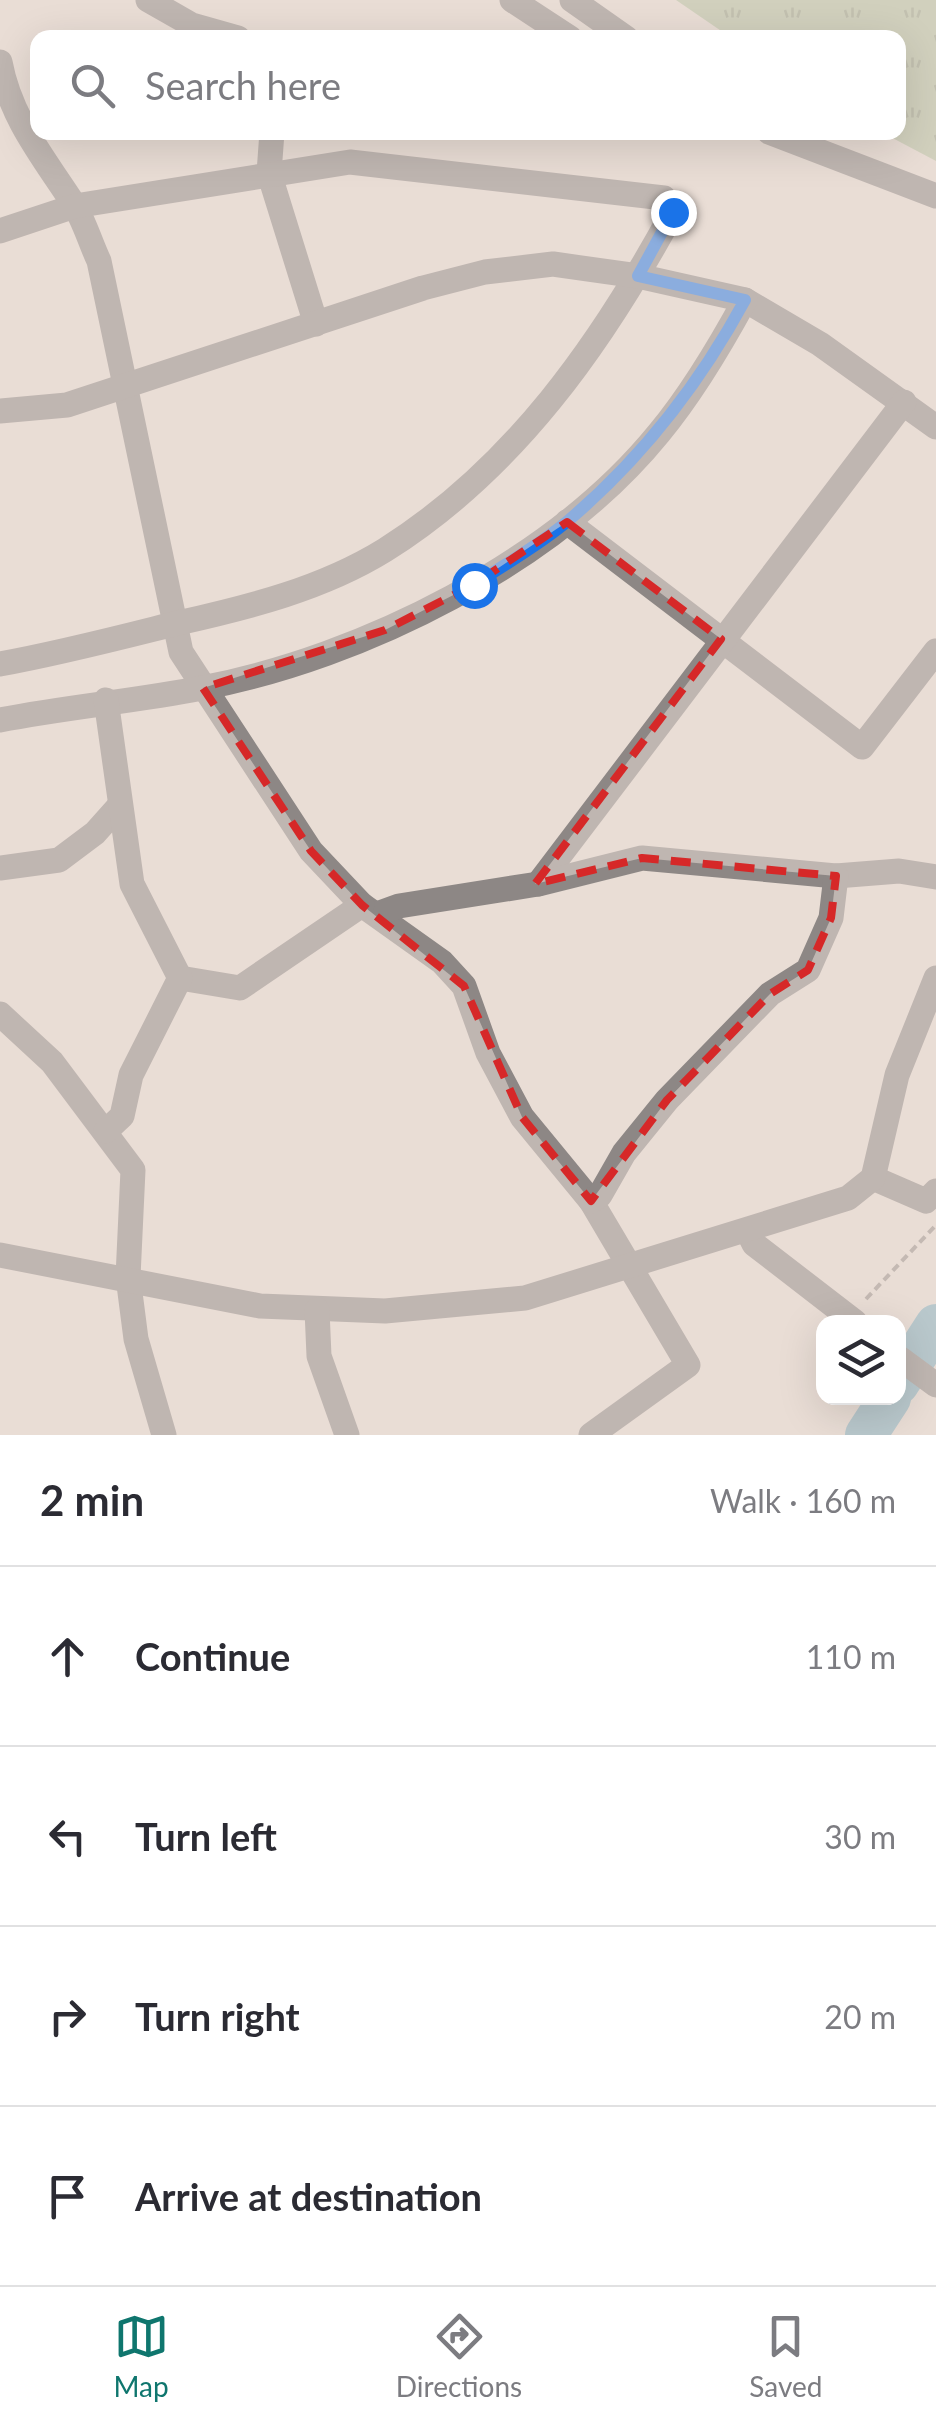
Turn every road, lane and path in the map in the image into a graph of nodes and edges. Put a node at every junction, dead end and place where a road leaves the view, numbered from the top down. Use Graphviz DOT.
graph roads {
  1 [pos="512,0"];
  2 [pos="572,0"];
  3 [pos="163,4"];
  4 [pos="210,30"];
  5 [pos="558,30"];
  6 [pos="615,30"];
  7 [pos="0,62"];
  8 [pos="271,140"];
  9 [pos="791,140"];
  10 [pos="269,173"];
  11 [pos="936,196"];
  12 [pos="75,206"];
  13 [pos="0,231"];
  14 [pos="638,276"];
  15 [pos="745,300"];
  16 [pos="316,324"];
  17 [pos="122,388"];
  18 [pos="904,402"];
  19 [pos="0,411"];
  20 [pos="936,426"];
  21 [pos="567,522"];
  22 [pos="174,624"];
  23 [pos="722,639"];
  24 [pos="936,651"];
  25 [pos="0,664"];
  26 [pos="203,688"];
  27 [pos="106,700"];
  28 [pos="0,720"];
  29 [pos="120,805"];
  30 [pos="0,868"];
  31 [pos="836,876"];
  32 [pos="936,876"];
  33 [pos="538,884"];
  34 [pos="370,909"];
  35 [pos="180,978"];
  36 [pos="936,978"];
  37 [pos="0,1014"];
  38 [pos="106,1131"];
  39 [pos="873,1178"];
  40 [pos="936,1191"];
  41 [pos="590,1200"];
  42 [pos="936,1225"];
  43 [pos="748,1232"];
  44 [pos="0,1254"];
  45 [pos="628,1269"];
  46 [pos="128,1278"];
  47 [pos="317,1310"];
  48 [pos="846,1315"];
  49 [pos="857,1315"];
  50 [pos="906,1362"];
  51 [pos="936,1385"];
  52 [pos="164,1435"];
  53 [pos="347,1435"];
  54 [pos="591,1435"];
  1 -- 5 [label="street"];
  2 -- 6 [label="street"];
  3 -- 4 [label="street"];
  7 -- 12 [label="street"];
  8 -- 10 [label="street"];
  9 -- 11 [label="street"];
  10 -- 12 [label="street"];
  10 -- 14 [label="street"];
  10 -- 16 [label="street"];
  12 -- 13 [label="street"];
  12 -- 17 [label="street"];
  14 -- 15 [label="street"];
  14 -- 16 [label="street"];
  14 -- 22 [label="street"];
  15 -- 18 [label="street"];
  15 -- 21 [label="street"];
  16 -- 17 [label="street"];
  17 -- 19 [label="street"];
  17 -- 22 [label="street"];
  18 -- 20 [label="street"];
  18 -- 23 [label="street"];
  21 -- 23 [label="street"];
  21 -- 26 [label="street"];
  22 -- 25 [label="street"];
  22 -- 26 [label="street"];
  23 -- 24 [label="street"];
  23 -- 33 [label="street"];
  26 -- 27 [label="street"];
  26 -- 34 [label="street"];
  27 -- 28 [label="street"];
  27 -- 29 [label="street"];
  29 -- 30 [label="street"];
  29 -- 35 [label="street"];
  31 -- 32 [label="street"];
  31 -- 33 [label="street"];
  31 -- 41 [label="street"];
  33 -- 34 [label="street"];
  34 -- 35 [label="street"];
  34 -- 41 [label="street"];
  35 -- 38 [label="street"];
  36 -- 39 [label="street"];
  37 -- 38 [label="street"];
  38 -- 46 [label="street"];
  39 -- 40 [label="street"];
  39 -- 43 [label="street"];
  41 -- 45 [label="street"];
  42 -- 49 [label="path"];
  43 -- 45 [label="street"];
  43 -- 48 [label="street"];
  44 -- 46 [label="street"];
  45 -- 47 [label="street"];
  45 -- 54 [label="street"];
  46 -- 47 [label="street"];
  46 -- 52 [label="street"];
  47 -- 53 [label="street"];
  50 -- 51 [label="street"];
}
